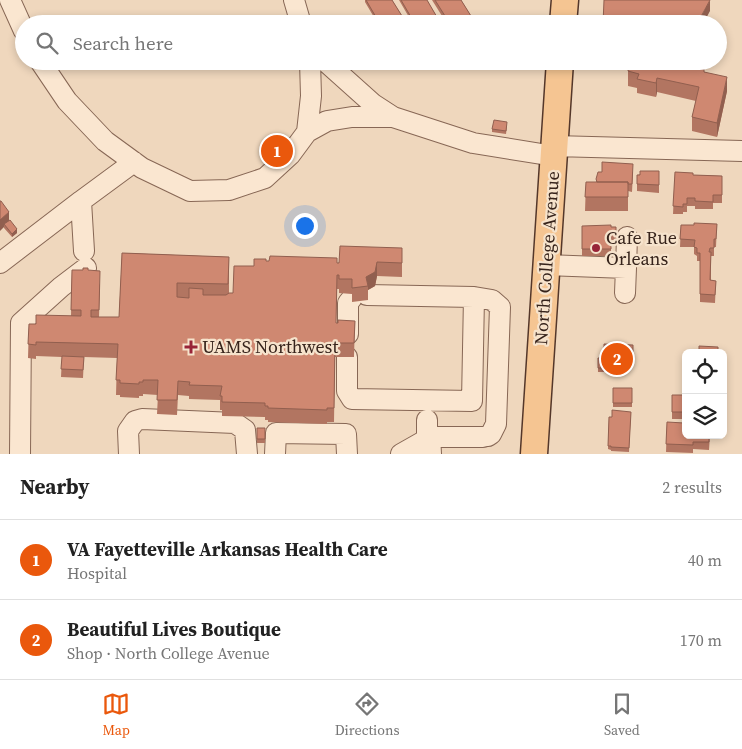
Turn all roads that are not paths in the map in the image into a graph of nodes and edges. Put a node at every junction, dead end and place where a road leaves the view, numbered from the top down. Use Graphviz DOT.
graph roads {
  1 [pos="294,0"];
  2 [pos="565,0"];
  3 [pos="299,15"];
  4 [pos="564,15"];
  5 [pos="46,70"];
  6 [pos="310,70"];
  7 [pos="336,70"];
  8 [pos="559,70"];
  9 [pos="394,117"];
  10 [pos="307,132"];
  11 [pos="554,151"];
  12 [pos="742,152"];
  13 [pos="134,162"];
  14 [pos="81,200"];
  15 [pos="627,237"];
  16 [pos="0,263"];
  17 [pos="546,265"];
  18 [pos="626,268"];
  19 [pos="625,293"];
  20 [pos="474,297"];
  21 [pos="348,334"];
  22 [pos="347,357"];
  23 [pos="431,433"];
  24 [pos="20,454"];
  25 [pos="128,454"];
  26 [pos="247,454"];
  27 [pos="275,454"];
  28 [pos="347,454"];
  29 [pos="401,454"];
  30 [pos="534,454"];
  1 -- 3 [label="street"];
  2 -- 4 [label="main road"];
  5 -- 13 [label="street"];
  6 -- 10 [label="street"];
  7 -- 9 [label="street"];
  8 -- 11 [label="main road, North College Avenue"];
  9 -- 10 [label="street"];
  9 -- 11 [label="street"];
  10 -- 13 [label="street"];
  11 -- 12 [label="street"];
  11 -- 17 [label="main road, North College Avenue"];
  13 -- 14 [label="street"];
  14 -- 16 [label="street"];
  14 -- 24 [label="street"];
  15 -- 18 [label="street"];
  17 -- 18 [label="street"];
  17 -- 30 [label="main road, North College Avenue"];
  18 -- 19 [label="street"];
  20 -- 21 [label="street"];
  20 -- 22 [label="street"];
  20 -- 23 [label="street"];
  23 -- 29 [label="street"];
  25 -- 26 [label="street"];
  27 -- 28 [label="street"];
}
